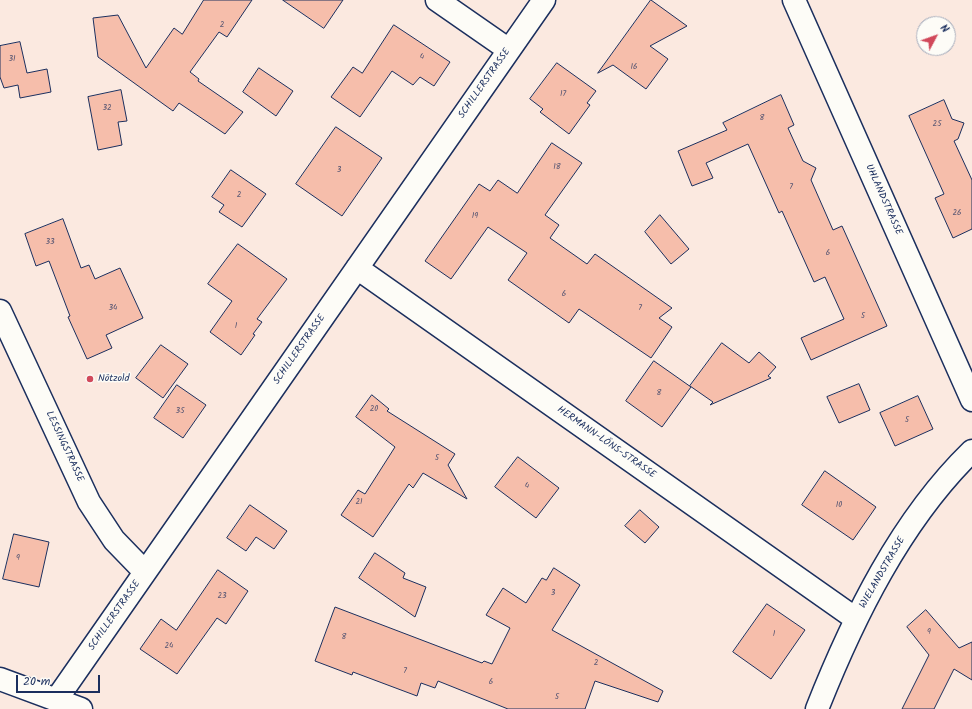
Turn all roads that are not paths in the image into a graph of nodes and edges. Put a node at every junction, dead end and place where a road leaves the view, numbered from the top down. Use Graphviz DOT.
graph roads {
  1 [pos="437,0"];
  2 [pos="544,0"];
  3 [pos="794,0"];
  4 [pos="509,50"];
  5 [pos="357,268"];
  6 [pos="0,311"];
  7 [pos="972,400"];
  8 [pos="972,451"];
  9 [pos="145,572"];
  10 [pos="856,619"];
  11 [pos="0,679"];
  12 [pos="56,700"];
  13 [pos="81,709"];
  14 [pos="818,709"];
  1 -- 4 [label="street"];
  2 -- 4 [label="street, SCHILLERSTRASSE"];
  3 -- 7 [label="street, UHLANDSTRASSE"];
  4 -- 5 [label="street, SCHILLERSTRASSE"];
  5 -- 9 [label="street, SCHILLERSTRASSE"];
  5 -- 10 [label="street, HERMANN-LÖNS-STRASSE"];
  6 -- 9 [label="street, LESSINGSTRASSE"];
  8 -- 10 [label="street, WIELANDSTRASSE"];
  9 -- 12 [label="street, SCHILLERSTRASSE"];
  10 -- 14 [label="street, WIELANDSTRASSE"];
  11 -- 12 [label="street"];
  12 -- 13 [label="street"];
}
